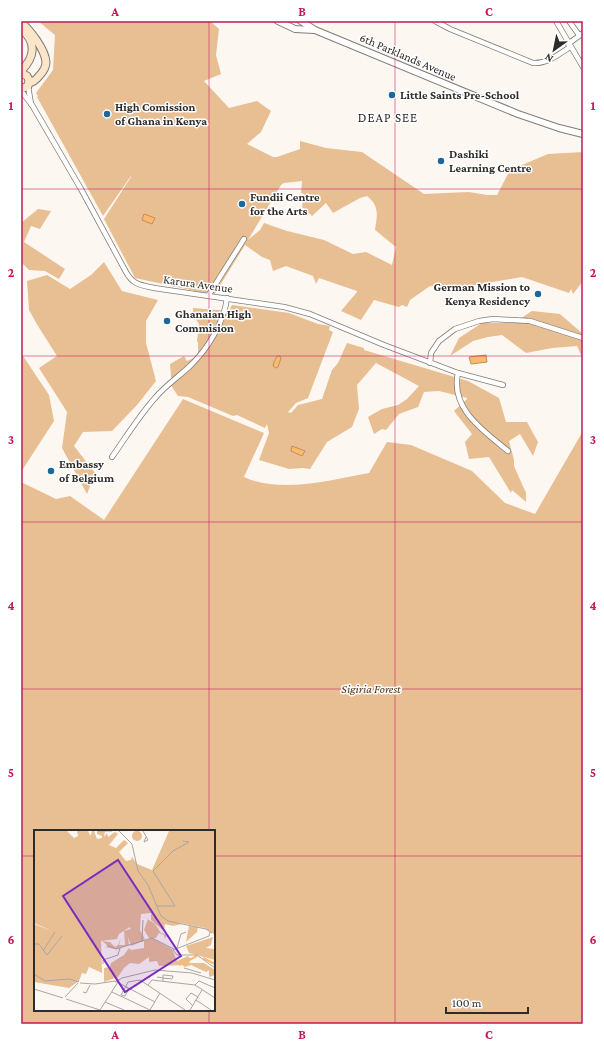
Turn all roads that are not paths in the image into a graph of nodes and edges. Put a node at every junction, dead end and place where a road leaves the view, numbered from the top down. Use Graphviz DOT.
graph roads {
  1 [pos="278,21"];
  2 [pos="301,21"];
  3 [pos="435,21"];
  4 [pos="556,21"];
  5 [pos="569,21"];
  6 [pos="21,22"];
  7 [pos="21,29"];
  8 [pos="315,30"];
  9 [pos="581,34"];
  10 [pos="569,45"];
  11 [pos="583,67"];
  12 [pos="21,72"];
  13 [pos="25,87"];
  14 [pos="32,105"];
  15 [pos="583,134"];
  16 [pos="244,239"];
  17 [pos="208,296"];
  18 [pos="226,298"];
  19 [pos="583,338"];
  20 [pos="430,363"];
  21 [pos="458,373"];
  22 [pos="503,385"];
  23 [pos="508,451"];
  24 [pos="112,457"];
  1 -- 8 [label="street, 6th Parklands Avenue"];
  2 -- 8 [label="street, 6th Parklands Avenue"];
  3 -- 10 [label="street"];
  4 -- 10 [label="street"];
  5 -- 9 [label="street"];
  6 -- 13 [label="main road"];
  7 -- 12 [label="main road"];
  8 -- 15 [label="street, 6th Parklands Avenue"];
  9 -- 10 [label="street"];
  10 -- 11 [label="street"];
  12 -- 13 [label="main road"];
  13 -- 14 [label="street, Karura Avenue"];
  13 -- 14 [label="street, Karura Avenue"];
  14 -- 17 [label="street, Karura Avenue"];
  16 -- 17 [label="street"];
  17 -- 18 [label="street, Karura Avenue"];
  18 -- 20 [label="street, Karura Avenue"];
  18 -- 24 [label="street"];
  19 -- 20 [label="street"];
  20 -- 21 [label="street, Karura Avenue"];
  21 -- 22 [label="street, Karura Avenue"];
  21 -- 23 [label="street"];
}
